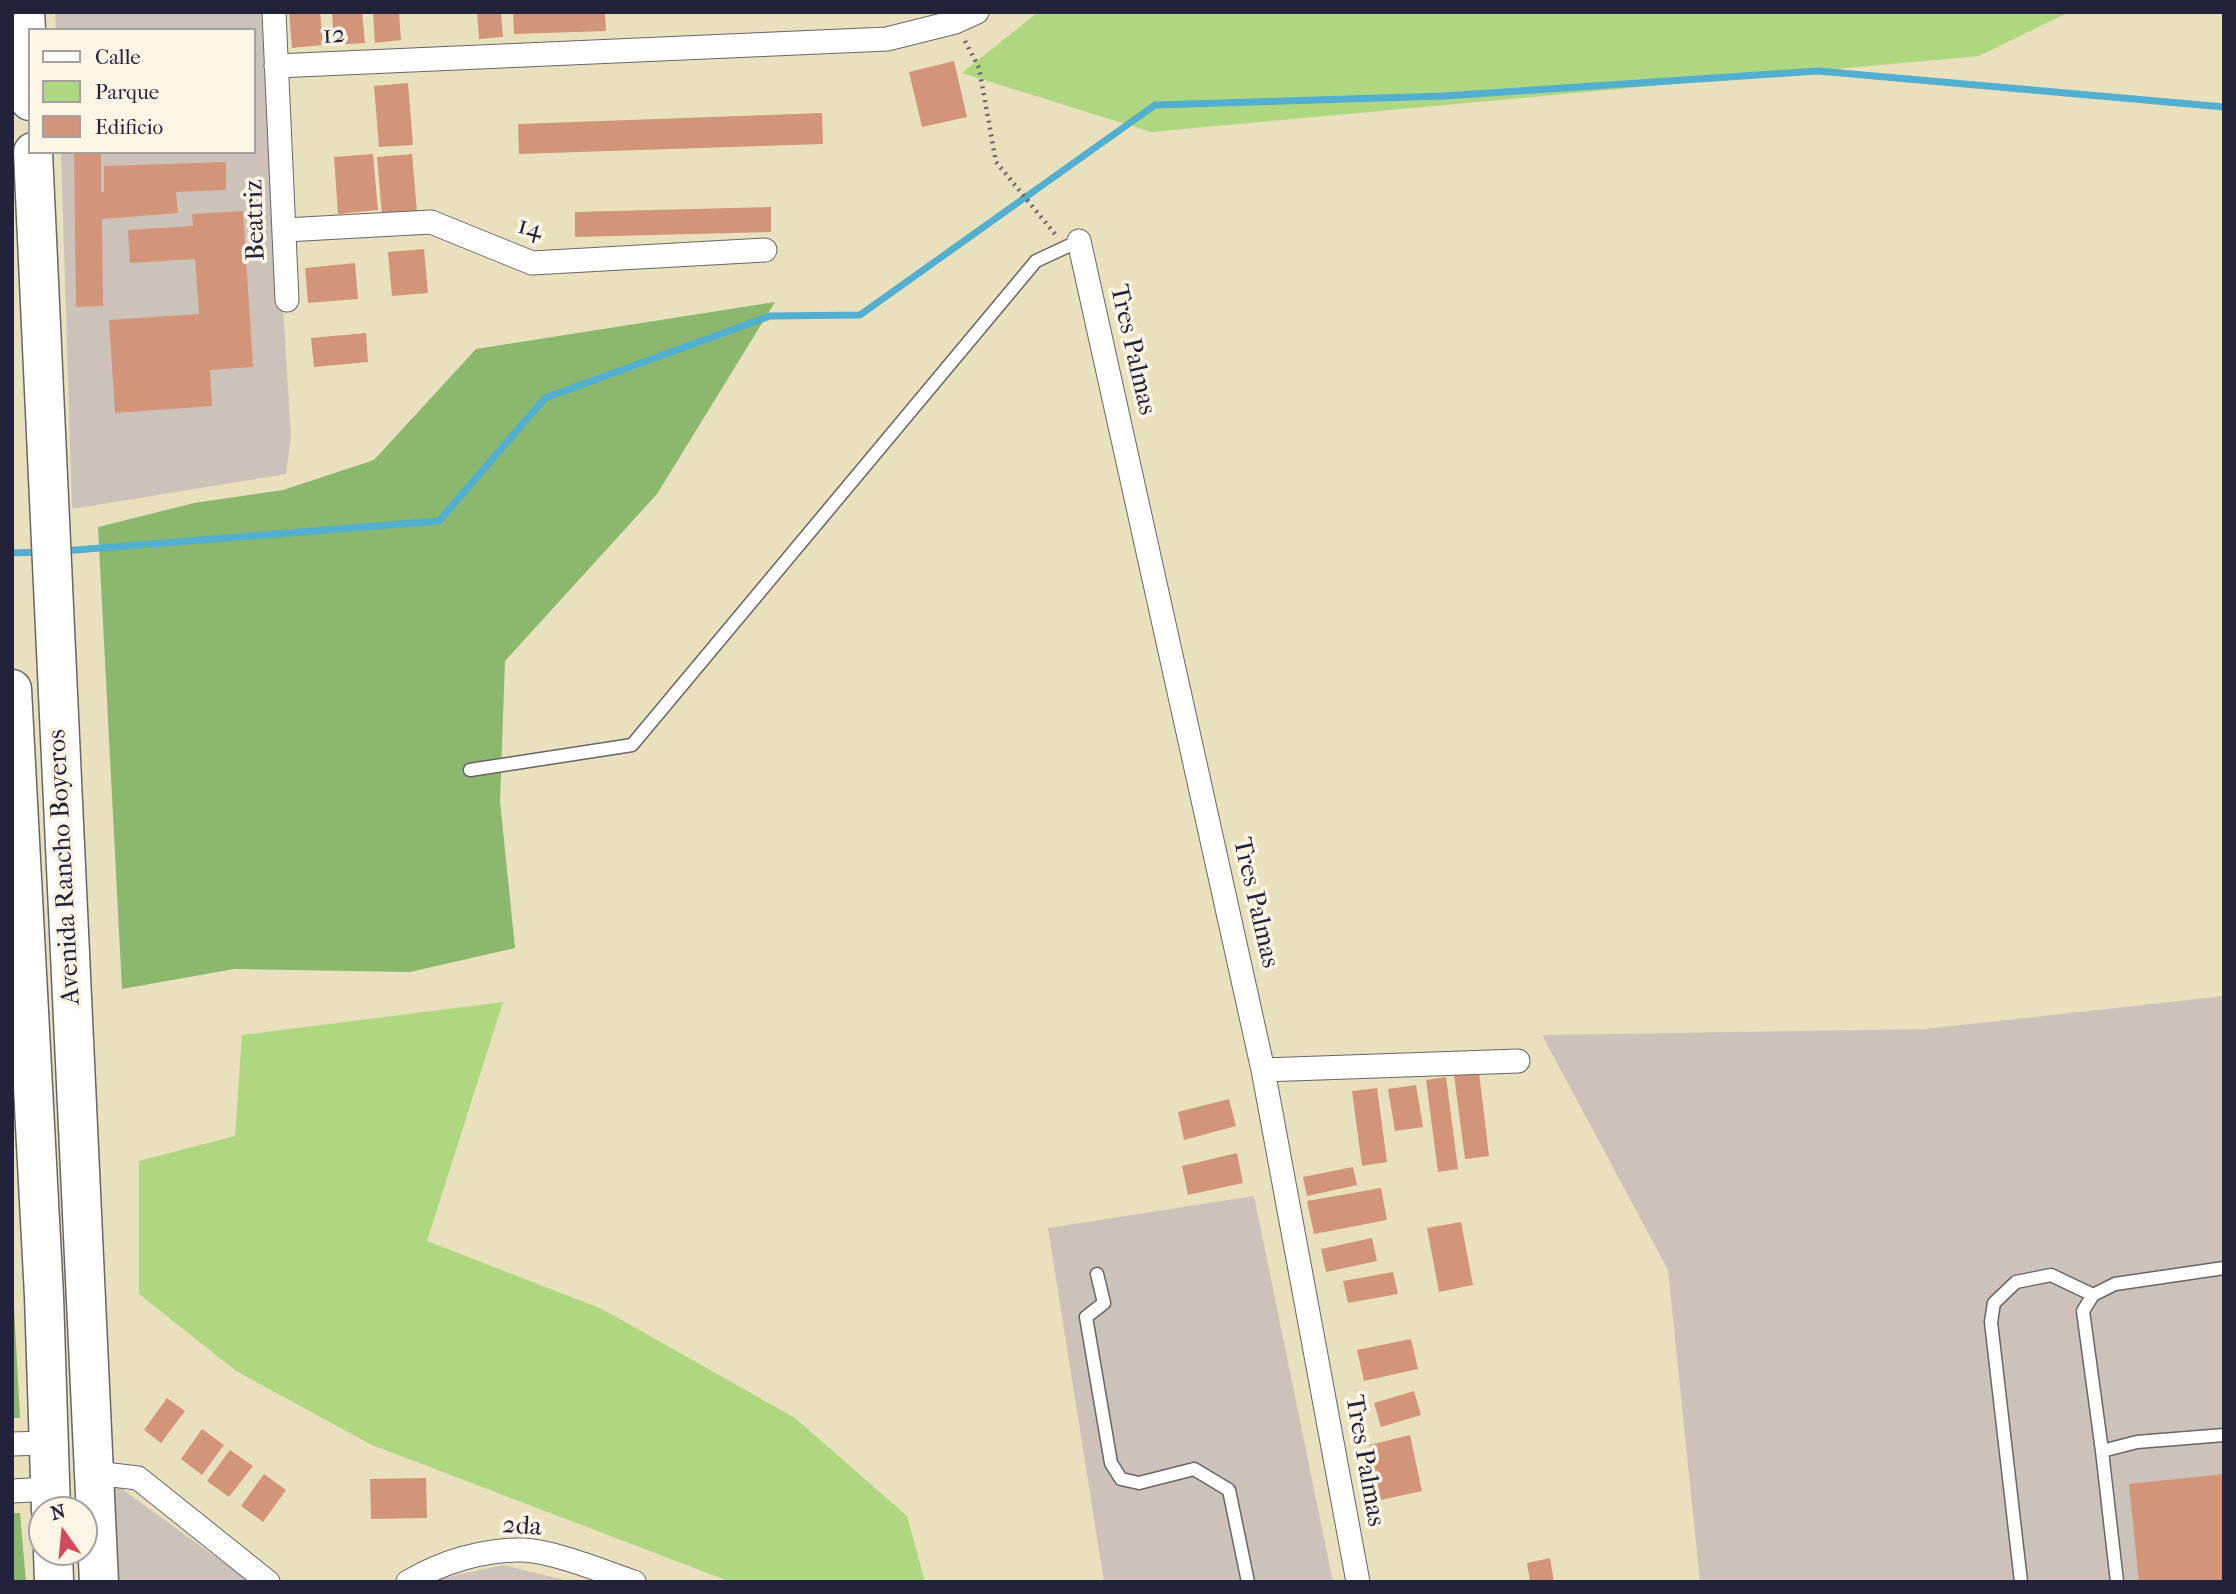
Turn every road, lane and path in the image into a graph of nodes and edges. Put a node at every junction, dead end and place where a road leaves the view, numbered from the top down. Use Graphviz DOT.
graph roads {
  1 [pos="25,12"];
  2 [pos="274,12"];
  3 [pos="977,12"];
  4 [pos="955,22"];
  5 [pos="28,65"];
  6 [pos="276,66"];
  7 [pos="33,154"];
  8 [pos="285,230"];
  9 [pos="1073,244"];
  10 [pos="765,250"];
  11 [pos="287,300"];
  12 [pos="12,689"];
  13 [pos="470,770"];
  14 [pos="1518,1062"];
  15 [pos="1264,1070"];
  16 [pos="2224,1268"];
  17 [pos="1097,1274"];
  18 [pos="2093,1295"];
  19 [pos="2224,1435"];
  20 [pos="30,1444"];
  21 [pos="2102,1451"];
  22 [pos="95,1474"];
  23 [pos="12,1491"];
  24 [pos="34,1496"];
  25 [pos="50,1496"];
  26 [pos="99,1582"];
  27 [pos="268,1582"];
  28 [pos="408,1582"];
  29 [pos="634,1582"];
  30 [pos="1248,1582"];
  31 [pos="1358,1582"];
  32 [pos="2021,1582"];
  33 [pos="2117,1582"];
  1 -- 5 [label="highway"];
  2 -- 6 [label="street, Beatriz"];
  3 -- 4 [label="street, 12"];
  4 -- 6 [label="street, 12"];
  4 -- 9 [label="path"];
  6 -- 8 [label="street, Beatriz"];
  7 -- 22 [label="highway, Avenida Rancho Boyeros"];
  8 -- 10 [label="street, 14"];
  8 -- 11 [label="street, Beatriz"];
  9 -- 13 [label="lane"];
  9 -- 15 [label="street, Tres Palmas"];
  12 -- 20 [label="highway, Avenida Rancho Boyeros"];
  14 -- 15 [label="street"];
  15 -- 31 [label="street, Tres Palmas"];
  16 -- 18 [label="lane"];
  17 -- 30 [label="lane"];
  18 -- 21 [label="lane"];
  18 -- 32 [label="lane"];
  19 -- 21 [label="lane"];
  20 -- 25 [label="highway, Avenida Rancho Boyeros"];
  21 -- 33 [label="lane"];
  22 -- 26 [label="highway, Avenida Rancho Boyeros"];
  22 -- 27 [label="street"];
  23 -- 24 [label="street"];
  28 -- 29 [label="street, 2da"];
}
